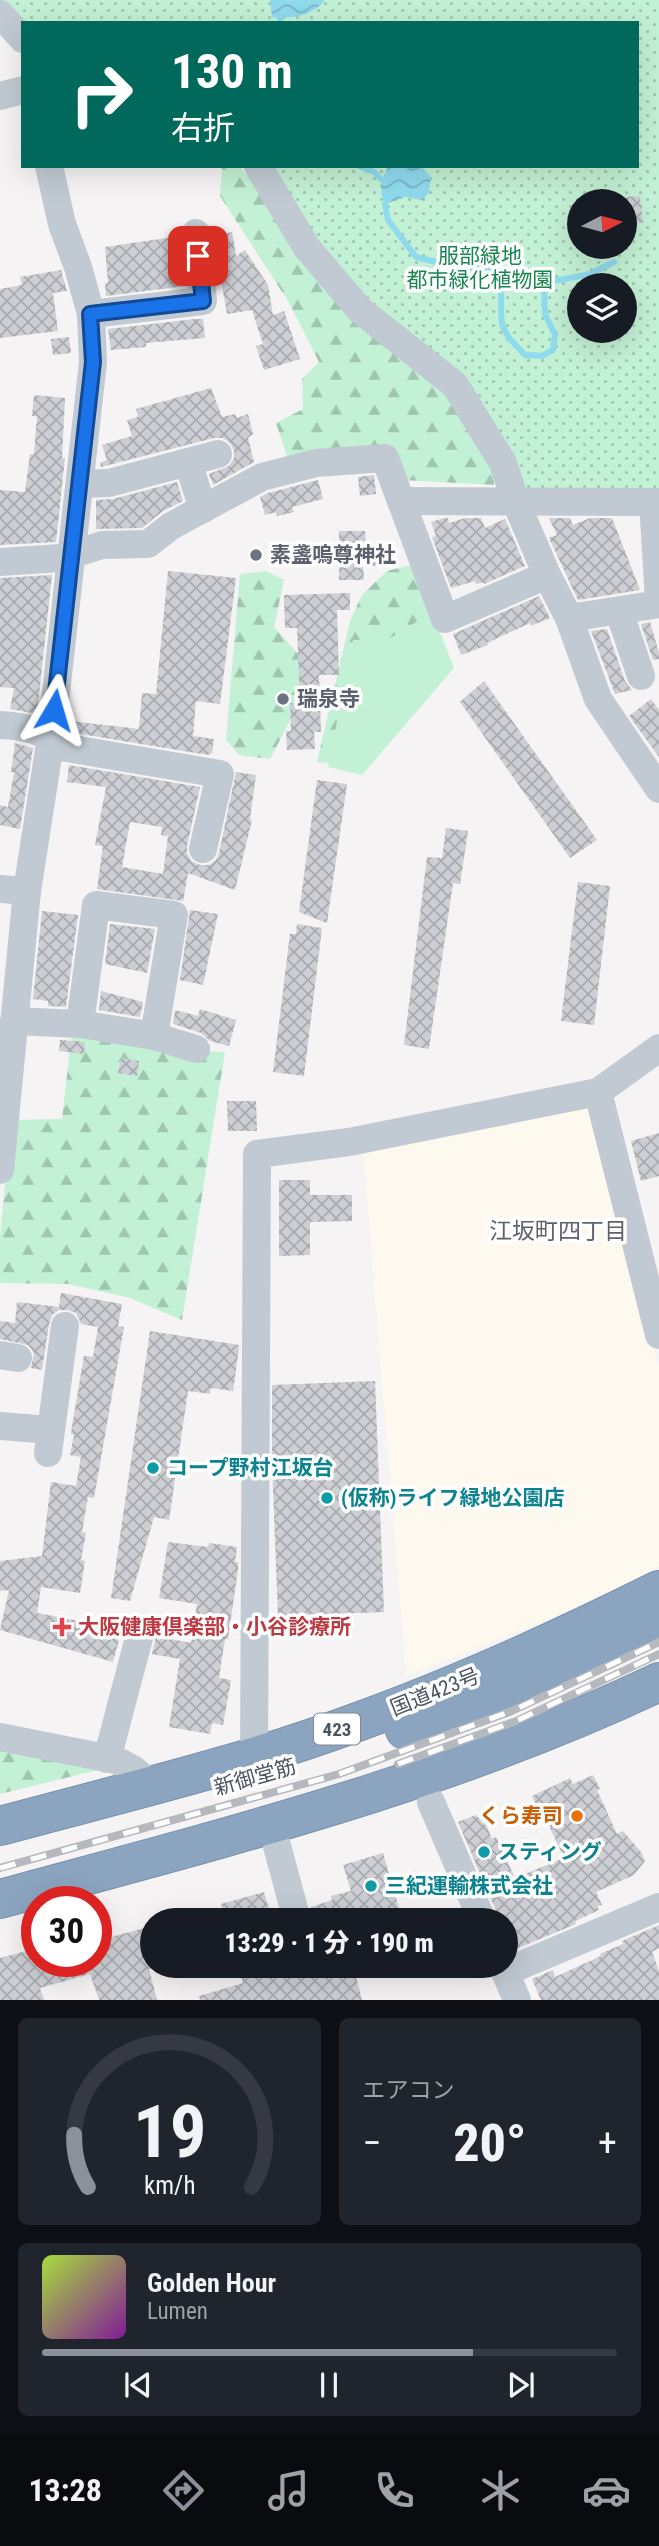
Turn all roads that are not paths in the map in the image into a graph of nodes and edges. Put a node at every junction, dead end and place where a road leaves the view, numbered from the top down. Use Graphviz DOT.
graph roads {
  1 [pos="0,14"];
  2 [pos="21,38"];
  3 [pos="21,91"];
  4 [pos="0,96"];
  5 [pos="49,168"];
  6 [pos="259,168"];
  7 [pos="196,233"];
  8 [pos="90,314"];
  9 [pos="218,454"];
  10 [pos="188,462"];
  11 [pos="80,484"];
  12 [pos="515,500"];
  13 [pos="401,501"];
  14 [pos="656,502"];
  15 [pos="203,509"];
  16 [pos="73,553"];
  17 [pos="0,562"];
  18 [pos="547,575"];
  19 [pos="659,602"];
  20 [pos="620,611"];
  21 [pos="569,618"];
  22 [pos="641,677"];
  23 [pos="0,725"];
  24 [pos="51,737"];
  25 [pos="659,789"];
  26 [pos="203,849"];
  27 [pos="13,890"];
  28 [pos="14,1021"];
  29 [pos="79,1024"];
  30 [pos="154,1037"];
  31 [pos="659,1048"];
  32 [pos="196,1049"];
  33 [pos="4,1079"];
  34 [pos="598,1092"];
  35 [pos="0,1170"];
  36 [pos="65,1325"];
  37 [pos="659,1335"];
  38 [pos="0,1426"];
  39 [pos="659,1590"];
  40 [pos="659,1623"];
  41 [pos="140,1634"];
  42 [pos="659,1682"];
  43 [pos="659,1710"];
  44 [pos="0,1737"];
  45 [pos="254,1756"];
  46 [pos="107,1759"];
  47 [pos="151,1785"];
  48 [pos="431,1802"];
  49 [pos="0,1826"];
  50 [pos="277,1846"];
  51 [pos="0,1848"];
  52 [pos="112,1891"];
  53 [pos="0,1899"];
  54 [pos="659,1907"];
  55 [pos="294,1908"];
  56 [pos="477,1908"];
  57 [pos="21,1916"];
  58 [pos="0,1922"];
  59 [pos="518,1963"];
  60 [pos="508,1978"];
  61 [pos="517,2000"];
  1 -- 2 [label="street"];
  3 -- 4 [label="street"];
  5 -- 8 [label="street"];
  6 -- 12 [label="street"];
  7 -- 8 [label="street"];
  8 -- 11 [label="street"];
  9 -- 10 [label="street"];
  10 -- 11 [label="street"];
  10 -- 15 [label="street"];
  11 -- 16 [label="street"];
  12 -- 13 [label="street"];
  12 -- 14 [label="street"];
  12 -- 18 [label="street"];
  13 -- 15 [label="street"];
  13 -- 18 [label="street"];
  14 -- 19 [label="street"];
  15 -- 16 [label="street"];
  16 -- 17 [label="street"];
  16 -- 24 [label="street"];
  18 -- 21 [label="street"];
  19 -- 20 [label="street"];
  20 -- 21 [label="street"];
  20 -- 22 [label="street"];
  21 -- 25 [label="street"];
  23 -- 24 [label="street"];
  24 -- 26 [label="street"];
  24 -- 27 [label="street"];
  27 -- 28 [label="street"];
  28 -- 29 [label="street"];
  28 -- 33 [label="street"];
  29 -- 30 [label="street"];
  29 -- 30 [label="street"];
  30 -- 32 [label="street"];
  31 -- 34 [label="street"];
  33 -- 35 [label="street"];
  34 -- 37 [label="street"];
  34 -- 45 [label="street"];
  36 -- 38 [label="street"];
  39 -- 45 [label="highway, 国道423号 / 423"];
  40 -- 51 [label="highway, 新御堂筋 / 423"];
  41 -- 46 [label="street"];
  42 -- 53 [label="highway"];
  43 -- 48 [label="highway"];
  44 -- 46 [label="street"];
  45 -- 47 [label="highway, 国道423号 / 423"];
  46 -- 47 [label="street"];
  47 -- 49 [label="highway, 国道423号 / 423"];
  48 -- 50 [label="highway"];
  48 -- 56 [label="street"];
  50 -- 52 [label="highway"];
  50 -- 55 [label="street"];
  54 -- 59 [label="street"];
  57 -- 58 [label="highway"];
  60 -- 61 [label="street"];
}
